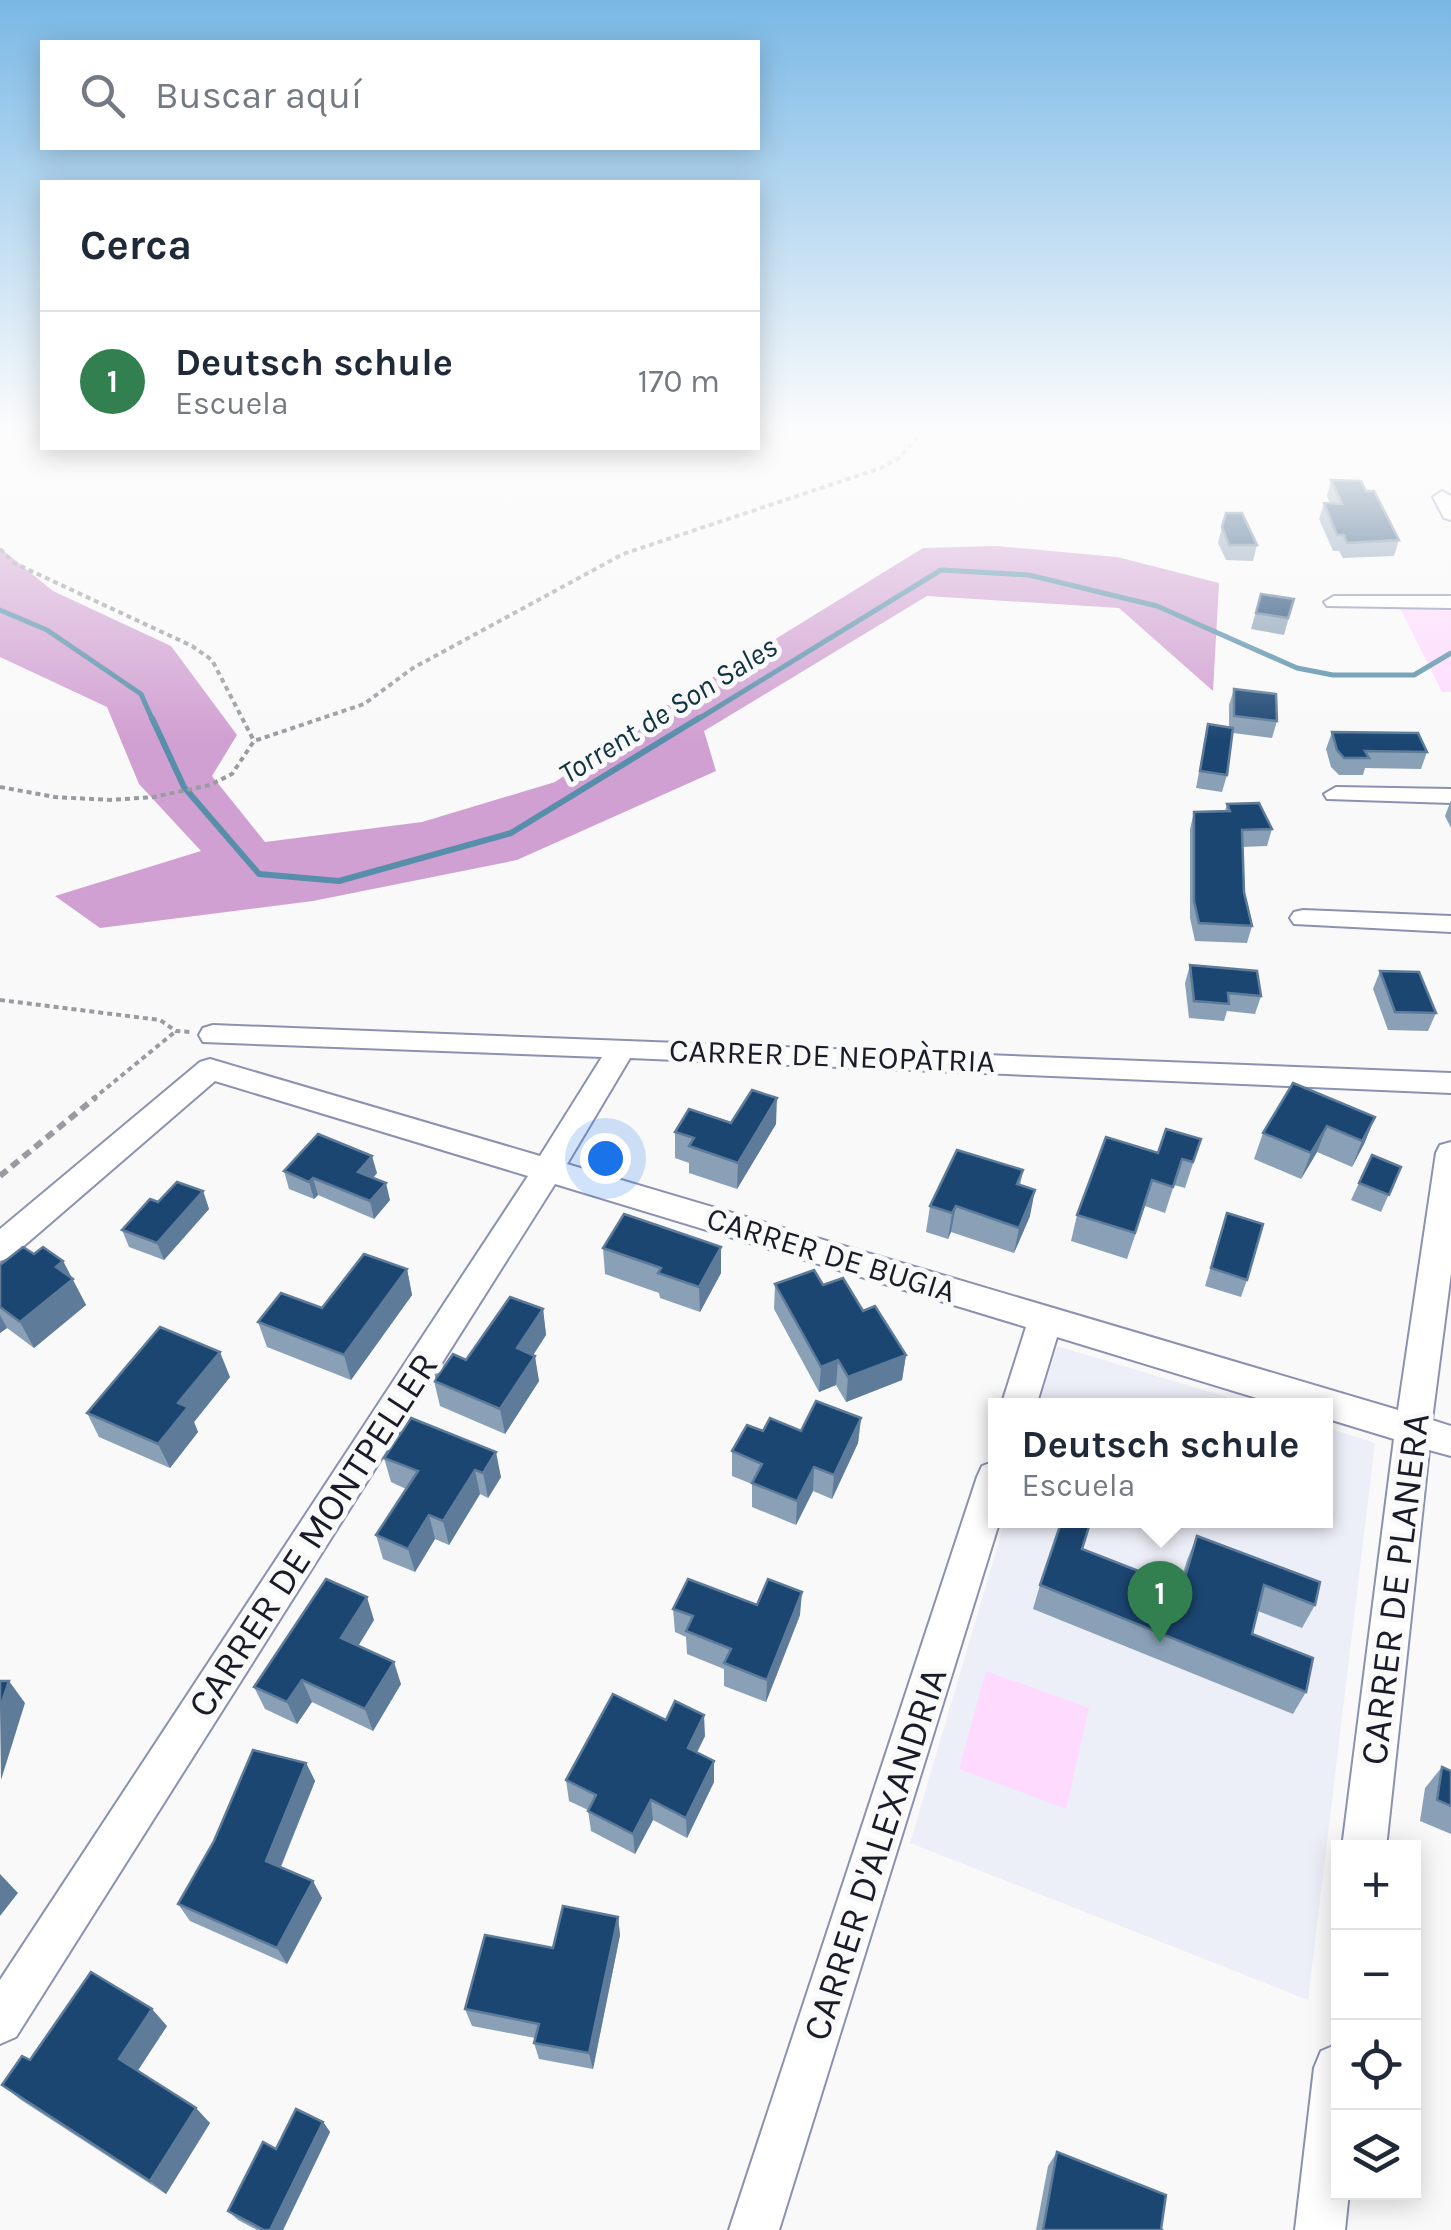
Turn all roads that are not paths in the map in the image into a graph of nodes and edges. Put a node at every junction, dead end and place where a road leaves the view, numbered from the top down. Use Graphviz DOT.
graph roads {
  1 [pos="1334,602"];
  2 [pos="1451,602"];
  3 [pos="1336,794"];
  4 [pos="1451,796"];
  5 [pos="1304,918"];
  6 [pos="1451,924"];
  7 [pos="213,1035"];
  8 [pos="622,1048"];
  9 [pos="1451,1083"];
  10 [pos="1451,1153"];
  11 [pos="548,1170"];
  12 [pos="0,1248"];
  13 [pos="1045,1320"];
  14 [pos="1021,1398"];
  15 [pos="1306,1398"];
  16 [pos="1333,1406"];
  17 [pos="1413,1430"];
  18 [pos="1451,1442"];
  19 [pos="988,1500"];
  20 [pos="1365,1840"];
  21 [pos="0,2021"];
  22 [pos="1333,2110"];
  23 [pos="754,2230"];
  24 [pos="1320,2230"];
  1 -- 2 [label="street"];
  3 -- 4 [label="street"];
  5 -- 6 [label="street"];
  7 -- 8 [label="street, CARRER DE NEOPÀTRIA"];
  8 -- 9 [label="street, CARRER DE NEOPÀTRIA"];
  8 -- 11 [label="street, CARRER DE MONTPELLER"];
  10 -- 17 [label="street, CARRER DE PLANERA"];
  11 -- 12 [label="street, CARRER DE BUGIA"];
  11 -- 13 [label="street, CARRER DE BUGIA"];
  11 -- 21 [label="street, CARRER DE MONTPELLER"];
  13 -- 14 [label="street"];
  13 -- 15 [label="street, CARRER DE BUGIA"];
  16 -- 17 [label="street, CARRER DE BUGIA"];
  17 -- 18 [label="street, CARRER DE BUGIA"];
  17 -- 20 [label="street, CARRER DE PLANERA"];
  19 -- 23 [label="street, CARRER D'ALEXANDRIA"];
  22 -- 24 [label="street"];
}
